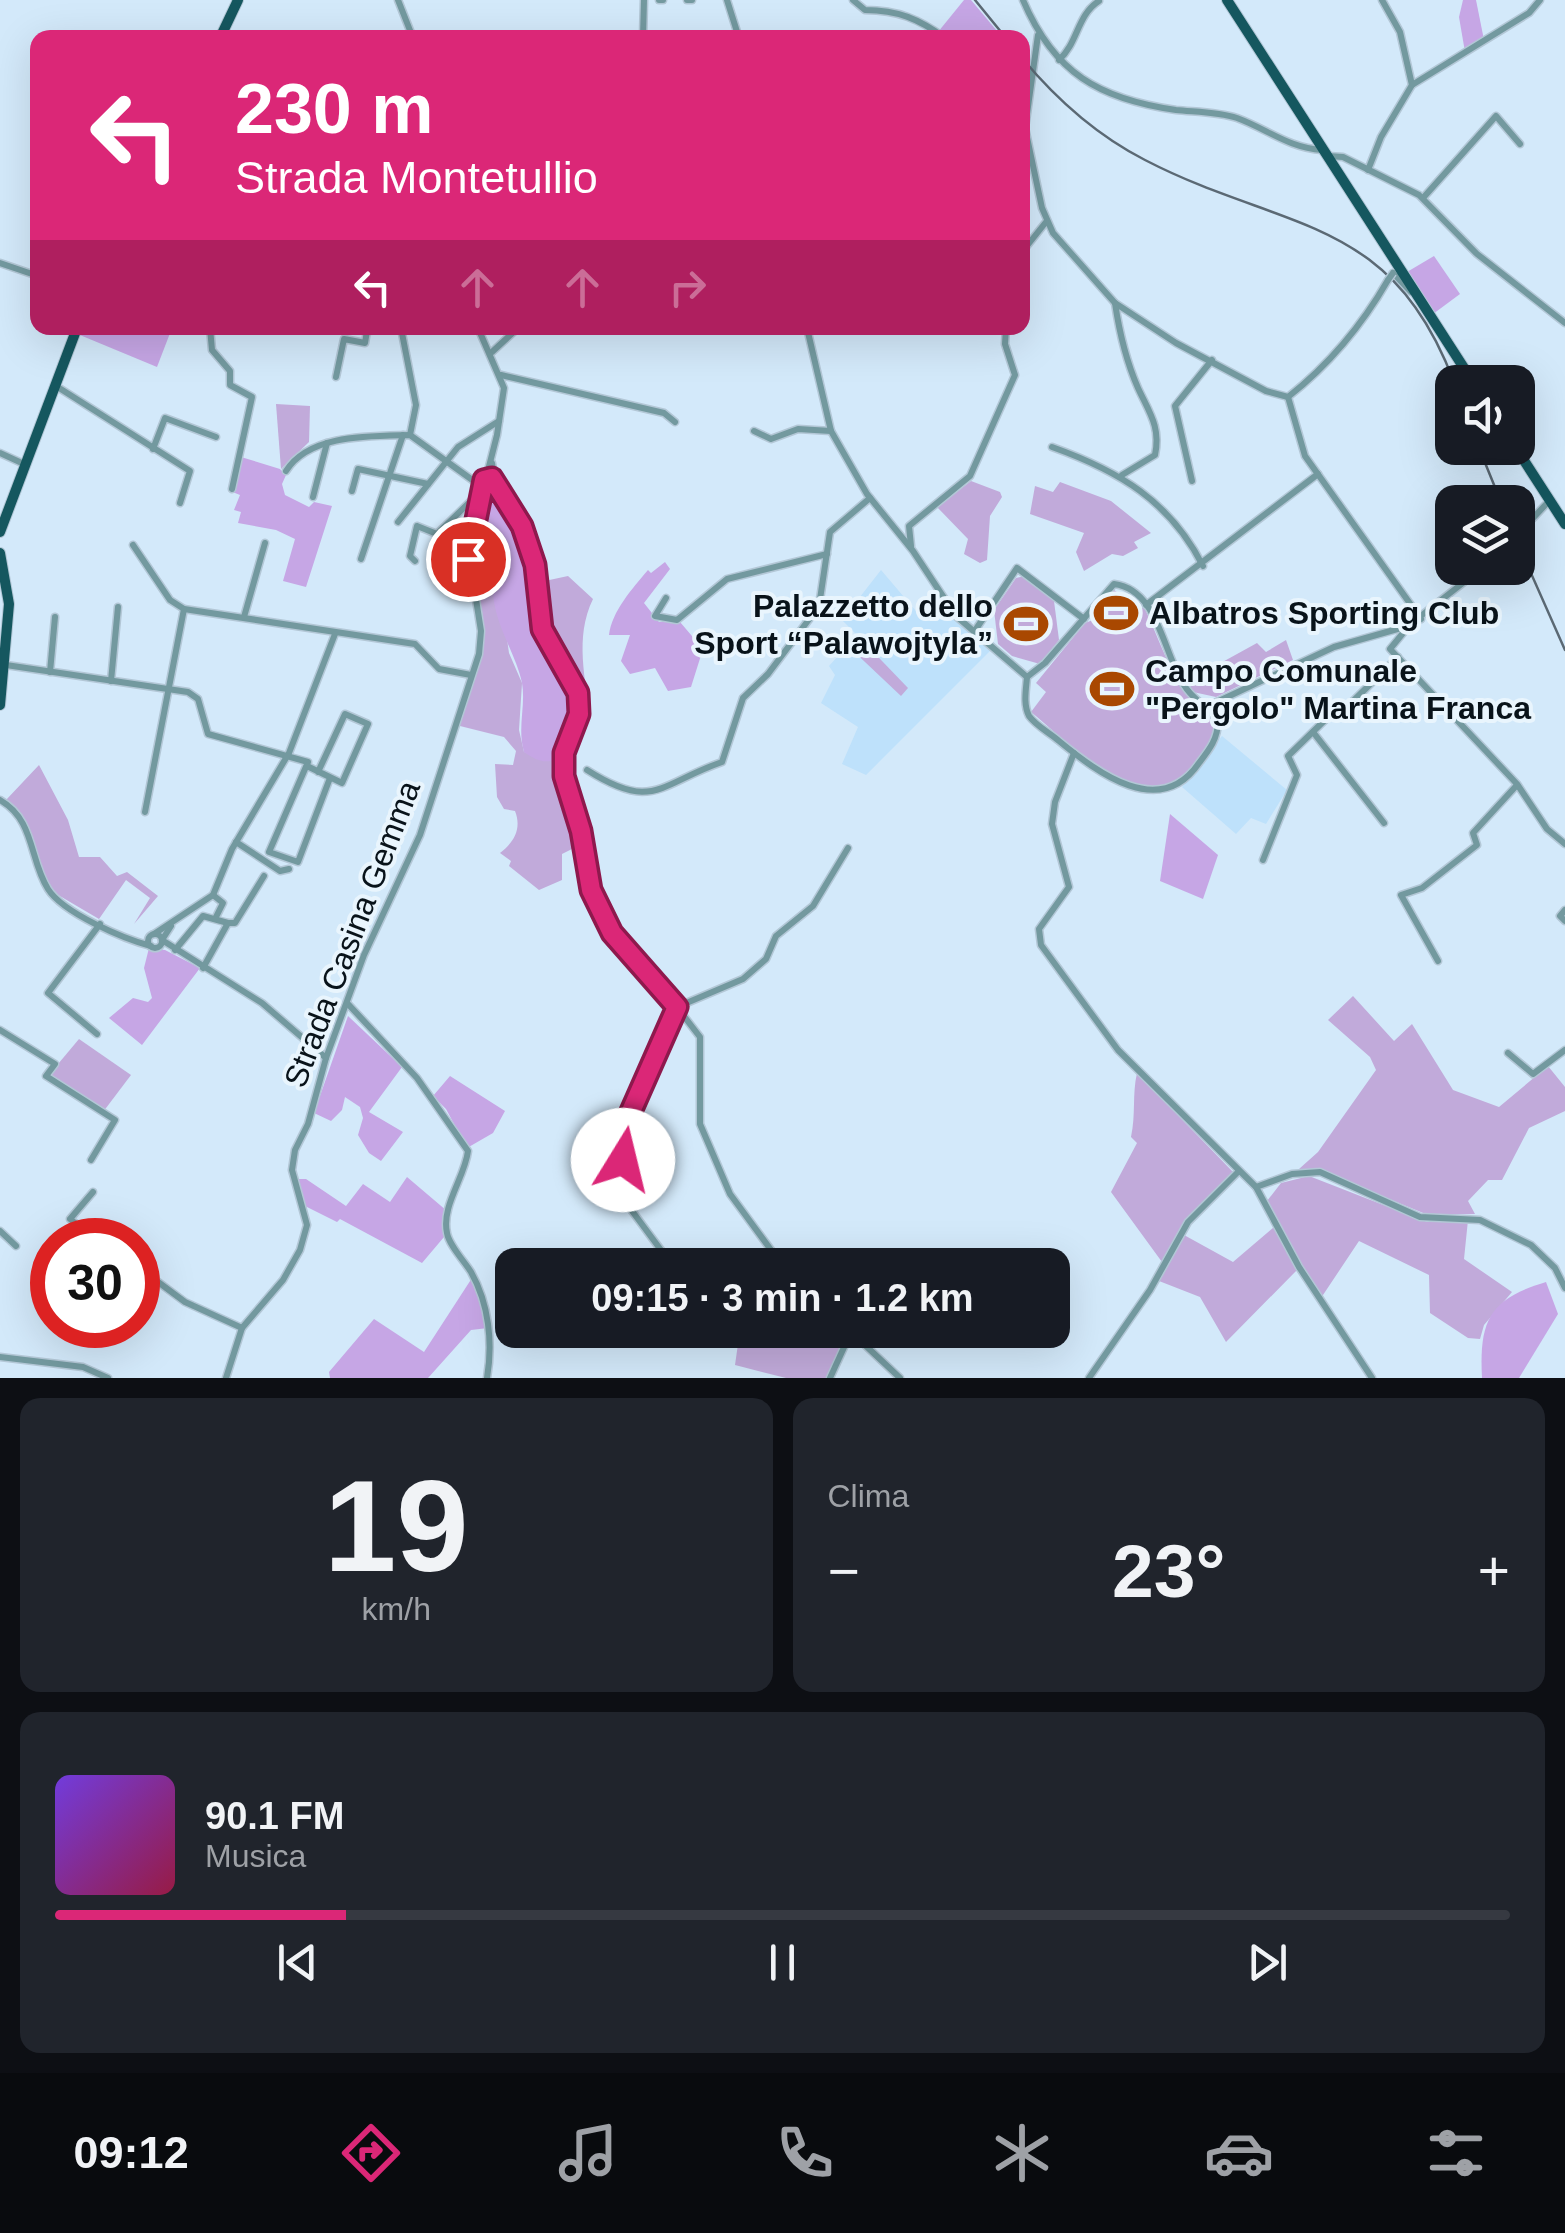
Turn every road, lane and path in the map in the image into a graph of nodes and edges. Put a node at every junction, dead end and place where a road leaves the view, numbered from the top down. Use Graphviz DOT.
graph roads {
  1 [pos="238,0"];
  2 [pos="398,0"];
  3 [pos="644,0"];
  4 [pos="727,0"];
  5 [pos="852,0"];
  6 [pos="1023,0"];
  7 [pos="1226,0"];
  8 [pos="1382,0"];
  9 [pos="1540,0"];
  10 [pos="1100,1"];
  11 [pos="224,30"];
  12 [pos="411,30"];
  13 [pos="643,30"];
  14 [pos="736,30"];
  15 [pos="936,30"];
  16 [pos="1038,36"];
  17 [pos="1059,60"];
  18 [pos="1030,69"];
  19 [pos="1412,85"];
  20 [pos="1520,144"];
  21 [pos="1030,147"];
  22 [pos="1325,153"];
  23 [pos="1368,170"];
  24 [pos="1423,198"];
  25 [pos="1046,222"];
  26 [pos="1030,242"];
  27 [pos="0,263"];
  28 [pos="30,273"];
  29 [pos="1417,295"];
  30 [pos="1115,303"];
  31 [pos="1565,324"];
  32 [pos="74,335"];
  33 [pos="210,335"];
  34 [pos="367,335"];
  35 [pos="402,335"];
  36 [pos="482,335"];
  37 [pos="510,335"];
  38 [pos="809,335"];
  39 [pos="1006,335"];
  40 [pos="492,352"];
  41 [pos="1212,360"];
  42 [pos="1463,365"];
  43 [pos="501,375"];
  44 [pos="336,377"];
  45 [pos="55,386"];
  46 [pos="1288,397"];
  47 [pos="500,421"];
  48 [pos="675,422"];
  49 [pos="754,431"];
  50 [pos="831,431"];
  51 [pos="406,435"];
  52 [pos="216,437"];
  53 [pos="327,443"];
  54 [pos="1052,447"];
  55 [pos="153,449"];
  56 [pos="493,452"];
  57 [pos="0,453"];
  58 [pos="448,460"];
  59 [pos="24,464"];
  60 [pos="1527,465"];
  61 [pos="286,471"];
  62 [pos="1318,474"];
  63 [pos="1122,475"];
  64 [pos="390,476"];
  65 [pos="495,480"];
  66 [pos="1192,481"];
  67 [pos="430,484"];
  68 [pos="481,485"];
  69 [pos="232,489"];
  70 [pos="500,489"];
  71 [pos="352,491"];
  72 [pos="313,497"];
  73 [pos="870,498"];
  74 [pos="1550,500"];
  75 [pos="180,503"];
  76 [pos="1535,516"];
  77 [pos="886,519"];
  78 [pos="398,522"];
  79 [pos="1565,524"];
  80 [pos="910,526"];
  81 [pos="0,528"];
  82 [pos="265,543"];
  83 [pos="133,545"];
  84 [pos="913,551"];
  85 [pos="0,554"];
  86 [pos="826,554"];
  87 [pos="362,558"];
  88 [pos="416,560"];
  89 [pos="1203,566"];
  90 [pos="1461,585"];
  91 [pos="666,598"];
  92 [pos="1146,606"];
  93 [pos="118,607"];
  94 [pos="184,609"];
  95 [pos="55,617"];
  96 [pos="244,617"];
  97 [pos="1420,619"];
  98 [pos="1084,620"];
  99 [pos="1408,626"];
  100 [pos="974,632"];
  101 [pos="335,634"];
  102 [pos="1398,657"];
  103 [pos="6,666"];
  104 [pos="50,672"];
  105 [pos="471,675"];
  106 [pos="1028,677"];
  107 [pos="111,681"];
  108 [pos="170,688"];
  109 [pos="0,705"];
  110 [pos="1208,706"];
  111 [pos="1313,732"];
  112 [pos="289,753"];
  113 [pos="1074,753"];
  114 [pos="307,766"];
  115 [pos="587,770"];
  116 [pos="318,772"];
  117 [pos="330,778"];
  118 [pos="1518,785"];
  119 [pos="0,800"];
  120 [pos="145,812"];
  121 [pos="1384,823"];
  122 [pos="236,842"];
  123 [pos="1565,844"];
  124 [pos="848,848"];
  125 [pos="1263,860"];
  126 [pos="288,869"];
  127 [pos="264,876"];
  128 [pos="213,895"];
  129 [pos="1565,910"];
  130 [pos="216,917"];
  131 [pos="1565,921"];
  132 [pos="228,923"];
  133 [pos="100,924"];
  134 [pos="155,940"];
  135 [pos="176,950"];
  136 [pos="1438,960"];
  137 [pos="203,968"];
  138 [pos="348,1004"];
  139 [pos="677,1007"];
  140 [pos="0,1030"];
  141 [pos="97,1034"];
  142 [pos="1565,1050"];
  143 [pos="1508,1053"];
  144 [pos="326,1058"];
  145 [pos="91,1160"];
  146 [pos="1238,1172"];
  147 [pos="1256,1187"];
  148 [pos="93,1192"];
  149 [pos="71,1218"];
  150 [pos="0,1231"];
  151 [pos="16,1246"];
  152 [pos="659,1248"];
  153 [pos="770,1248"];
  154 [pos="160,1283"];
  155 [pos="1565,1288"];
  156 [pos="242,1328"];
  157 [pos="843,1348"];
  158 [pos="868,1348"];
  159 [pos="0,1357"];
  160 [pos="108,1378"];
  161 [pos="226,1378"];
  162 [pos="487,1378"];
  163 [pos="830,1378"];
  164 [pos="900,1378"];
  165 [pos="1089,1378"];
  166 [pos="1372,1378"];
  1 -- 11 [label="main road"];
  2 -- 12 [label="street"];
  3 -- 13 [label="street"];
  4 -- 14 [label="street"];
  5 -- 15 [label="street"];
  6 -- 16 [label="street"];
  7 -- 22 [label="main road"];
  8 -- 19 [label="street"];
  9 -- 19 [label="street"];
  10 -- 17 [label="street"];
  16 -- 17 [label="street"];
  16 -- 18 [label="street"];
  17 -- 22 [label="street"];
  19 -- 23 [label="street"];
  20 -- 24 [label="street"];
  21 -- 25 [label="street"];
  22 -- 23 [label="street"];
  22 -- 29 [label="main road"];
  23 -- 24 [label="street"];
  24 -- 31 [label="street"];
  25 -- 26 [label="street"];
  25 -- 30 [label="street"];
  27 -- 28 [label="street"];
  29 -- 42 [label="main road"];
  29 -- 46 [label="street"];
  30 -- 41 [label="street"];
  30 -- 63 [label="street"];
  32 -- 45 [label="main road"];
  33 -- 69 [label="street"];
  34 -- 44 [label="street"];
  35 -- 51 [label="street"];
  36 -- 40 [label="street"];
  37 -- 40 [label="street"];
  38 -- 50 [label="street"];
  39 -- 80 [label="street"];
  40 -- 43 [label="street"];
  41 -- 46 [label="street"];
  41 -- 66 [label="street"];
  43 -- 47 [label="street"];
  43 -- 48 [label="street"];
  45 -- 55 [label="street"];
  45 -- 59 [label="main road"];
  46 -- 62 [label="street"];
  47 -- 56 [label="street"];
  47 -- 58 [label="street"];
  49 -- 50 [label="street"];
  50 -- 73 [label="street"];
  51 -- 53 [label="street"];
  51 -- 58 [label="street"];
  51 -- 64 [label="street"];
  52 -- 55 [label="street"];
  53 -- 61 [label="street"];
  53 -- 72 [label="street"];
  54 -- 63 [label="street"];
  55 -- 75 [label="street"];
  56 -- 65 [label="street"];
  56 -- 68 [label="street, Strada Casina Gemma"];
  57 -- 59 [label="street"];
  58 -- 67 [label="street"];
  58 -- 68 [label="street"];
  59 -- 81 [label="main road"];
  60 -- 74 [label="main road"];
  62 -- 89 [label="street"];
  62 -- 97 [label="street"];
  63 -- 89 [label="street"];
  64 -- 67 [label="street"];
  64 -- 71 [label="street"];
  64 -- 87 [label="street"];
  65 -- 68 [label="street"];
  65 -- 70 [label="street"];
  67 -- 78 [label="street"];
  68 -- 70 [label="street"];
  68 -- 88 [label="street"];
  68 -- 105 [label="street, Strada Casina Gemma"];
  70 -- 139 [label="street"];
  73 -- 77 [label="street"];
  73 -- 86 [label="street"];
  74 -- 76 [label="street"];
  74 -- 79 [label="main road"];
  77 -- 80 [label="street"];
  77 -- 84 [label="street"];
  80 -- 84 [label="street"];
  82 -- 96 [label="street"];
  83 -- 94 [label="street"];
  84 -- 100 [label="street"];
  85 -- 103 [label="main road"];
  86 -- 91 [label="street"];
  86 -- 115 [label="street"];
  89 -- 92 [label="street"];
  90 -- 97 [label="street"];
  92 -- 98 [label="street"];
  92 -- 110 [label="street"];
  93 -- 107 [label="street"];
  94 -- 96 [label="street"];
  94 -- 108 [label="street"];
  95 -- 104 [label="street"];
  96 -- 101 [label="street"];
  97 -- 99 [label="street"];
  98 -- 100 [label="street"];
  98 -- 106 [label="street"];
  99 -- 102 [label="street"];
  99 -- 110 [label="street"];
  100 -- 106 [label="street"];
  101 -- 105 [label="street"];
  101 -- 112 [label="street"];
  102 -- 111 [label="street"];
  102 -- 118 [label="street"];
  103 -- 104 [label="street"];
  103 -- 109 [label="main road"];
  104 -- 107 [label="street"];
  105 -- 138 [label="street, Strada Casina Gemma"];
  106 -- 113 [label="street"];
  107 -- 108 [label="street"];
  108 -- 112 [label="street"];
  108 -- 120 [label="street"];
  110 -- 113 [label="street"];
  111 -- 121 [label="street"];
  111 -- 125 [label="street"];
  112 -- 114 [label="street"];
  112 -- 122 [label="street"];
  113 -- 146 [label="street"];
  114 -- 116 [label="street"];
  114 -- 117 [label="street"];
  116 -- 117 [label="street"];
  116 -- 117 [label="street"];
  118 -- 123 [label="street"];
  118 -- 136 [label="street"];
  119 -- 133 [label="street"];
  122 -- 126 [label="street"];
  122 -- 128 [label="street"];
  124 -- 139 [label="street"];
  127 -- 132 [label="street"];
  128 -- 130 [label="street"];
  128 -- 134 [label="street"];
  129 -- 131 [label="street"];
  130 -- 132 [label="street"];
  130 -- 135 [label="street"];
  132 -- 137 [label="street"];
  133 -- 134 [label="street"];
  133 -- 141 [label="street"];
  134 -- 135 [label="street"];
  135 -- 137 [label="street"];
  137 -- 144 [label="street"];
  138 -- 144 [label="street, Strada Casina Gemma"];
  138 -- 162 [label="street"];
  139 -- 152 [label="street"];
  139 -- 153 [label="street"];
  140 -- 145 [label="street"];
  142 -- 143 [label="street"];
  144 -- 156 [label="street, Strada Casina Gemma"];
  146 -- 147 [label="street"];
  146 -- 165 [label="street"];
  147 -- 155 [label="street"];
  147 -- 166 [label="street"];
  148 -- 149 [label="street"];
  150 -- 151 [label="street"];
  154 -- 156 [label="street"];
  156 -- 161 [label="street, Strada Casina Gemma"];
  157 -- 163 [label="street"];
  158 -- 164 [label="street"];
  159 -- 160 [label="street"];
}
